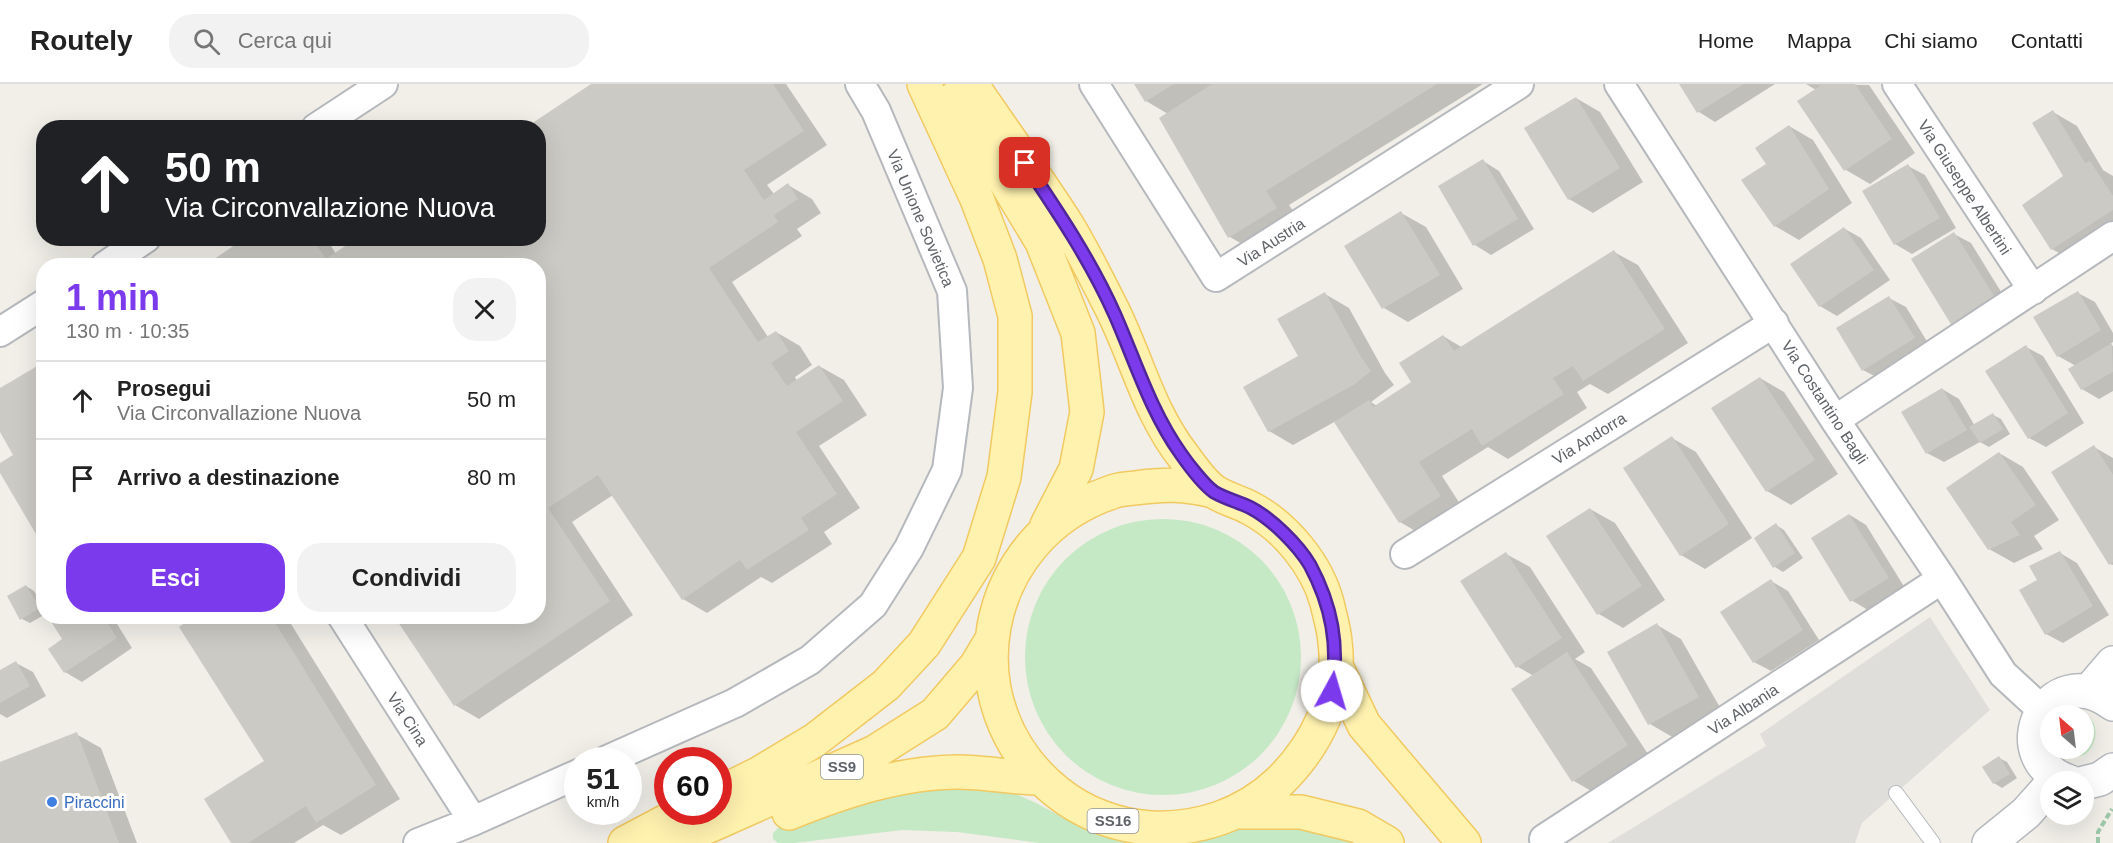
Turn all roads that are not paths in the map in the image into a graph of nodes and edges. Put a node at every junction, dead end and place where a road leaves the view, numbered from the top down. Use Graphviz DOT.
graph roads {
  1 [pos="383,84"];
  2 [pos="860,84"];
  3 [pos="924,84"];
  4 [pos="945,84"];
  5 [pos="971,84"];
  6 [pos="1094,84"];
  7 [pos="1519,84"];
  8 [pos="1619,84"];
  9 [pos="1897,84"];
  10 [pos="328,120"];
  11 [pos="2113,236"];
  12 [pos="135,246"];
  13 [pos="119,258"];
  14 [pos="2033,290"];
  15 [pos="36,309"];
  16 [pos="1774,323"];
  17 [pos="0,332"];
  18 [pos="1835,420"];
  19 [pos="1213,491"];
  20 [pos="1044,532"];
  21 [pos="1405,554"];
  22 [pos="1942,579"];
  23 [pos="347,624"];
  24 [pos="991,641"];
  25 [pos="2113,663"];
  26 [pos="1336,666"];
  27 [pos="2101,698"];
  28 [pos="2047,705"];
  29 [pos="2040,708"];
  30 [pos="2040,716"];
  31 [pos="636,747"];
  32 [pos="2113,770"];
  33 [pos="2049,771"];
  34 [pos="1040,778"];
  35 [pos="2094,779"];
  36 [pos="564,780"];
  37 [pos="732,787"];
  38 [pos="1896,793"];
  39 [pos="2040,801"];
  40 [pos="1236,812"];
  41 [pos="473,821"];
  42 [pos="660,825"];
  43 [pos="1544,839"];
  44 [pos="418,843"];
  45 [pos="625,843"];
  46 [pos="658,843"];
  47 [pos="718,843"];
  48 [pos="1387,843"];
  49 [pos="1464,843"];
  50 [pos="1933,843"];
  51 [pos="1989,843"];
  1 -- 10 [label="street"];
  2 -- 31 [label="street, Via Unione Sovietica"];
  3 -- 37 [label="main road"];
  4 -- 20 [label="main road, SS16"];
  5 -- 19 [label="main road, SS16"];
  6 -- 7 [label="street, Via Austria"];
  8 -- 16 [label="street, Via Costantino Bagli"];
  9 -- 14 [label="street, Via Giuseppe Albertini"];
  11 -- 14 [label="street"];
  12 -- 13 [label="street"];
  14 -- 18 [label="street"];
  15 -- 17 [label="street"];
  16 -- 18 [label="street, Via Costantino Bagli"];
  16 -- 21 [label="street, Via Andorra"];
  18 -- 22 [label="street, Via Costantino Bagli"];
  19 -- 20 [label="main road, SS16"];
  19 -- 26 [label="main road, SS16"];
  20 -- 24 [label="main road, SS16"];
  22 -- 29 [label="street, Via Costantino Bagli"];
  22 -- 43 [label="street, Via Albania"];
  23 -- 41 [label="street, Via Cina"];
  24 -- 34 [label="main road, SS16"];
  24 -- 46 [label="main road, SS9"];
  25 -- 27 [label="street"];
  26 -- 40 [label="main road, SS16"];
  26 -- 49 [label="main road, SS16"];
  27 -- 28 [label="street"];
  30 -- 33 [label="street"];
  32 -- 35 [label="street"];
  34 -- 40 [label="main road, SS16"];
  34 -- 47 [label="main road, SS9"];
  36 -- 41 [label="street"];
  38 -- 50 [label="lane"];
  39 -- 51 [label="street"];
  40 -- 48 [label="main road, SS16"];
  41 -- 44 [label="street"];
  42 -- 45 [label="main road"];
}
